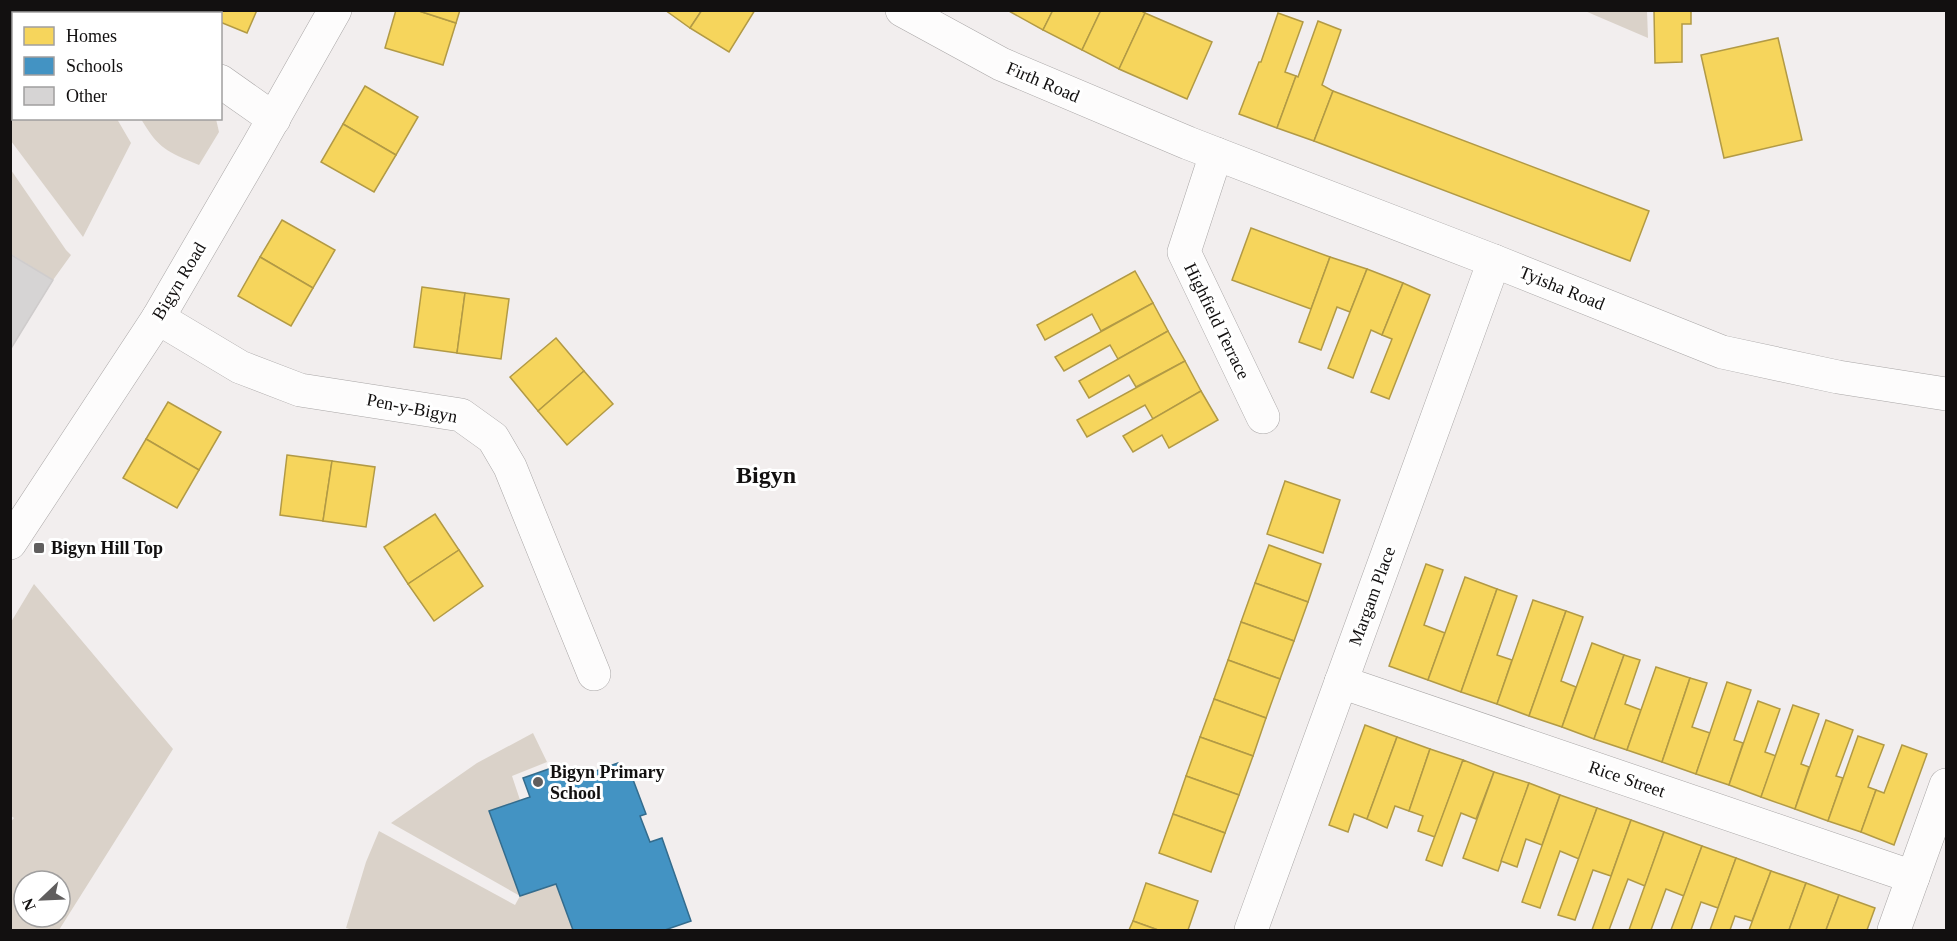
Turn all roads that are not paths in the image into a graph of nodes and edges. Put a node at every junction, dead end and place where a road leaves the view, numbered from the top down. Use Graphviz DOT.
graph roads {
  1 [pos="335,10"];
  2 [pos="902,10"];
  3 [pos="222,82"];
  4 [pos="274,119"];
  5 [pos="1202,149"];
  6 [pos="1494,261"];
  7 [pos="158,318"];
  8 [pos="1947,394"];
  9 [pos="1263,417"];
  10 [pos="10,543"];
  11 [pos="594,674"];
  12 [pos="1341,682"];
  13 [pos="1947,785"];
  14 [pos="1913,877"];
  15 [pos="1251,930"];
  16 [pos="1894,930"];
  1 -- 4 [label="street, Bigyn Road"];
  2 -- 5 [label="street, Firth Road"];
  3 -- 4 [label="street"];
  4 -- 7 [label="street, Bigyn Road"];
  5 -- 6 [label="street, Tyisha Road"];
  5 -- 9 [label="street, Highfield Terrace"];
  6 -- 8 [label="street, Tyisha Road"];
  6 -- 12 [label="street, Margam Place"];
  7 -- 10 [label="street, Bigyn Road"];
  7 -- 11 [label="street, Pen-y-Bigyn"];
  12 -- 14 [label="street, Rice Street"];
  12 -- 15 [label="street, Margam Place"];
  13 -- 14 [label="street"];
  14 -- 16 [label="street"];
}
